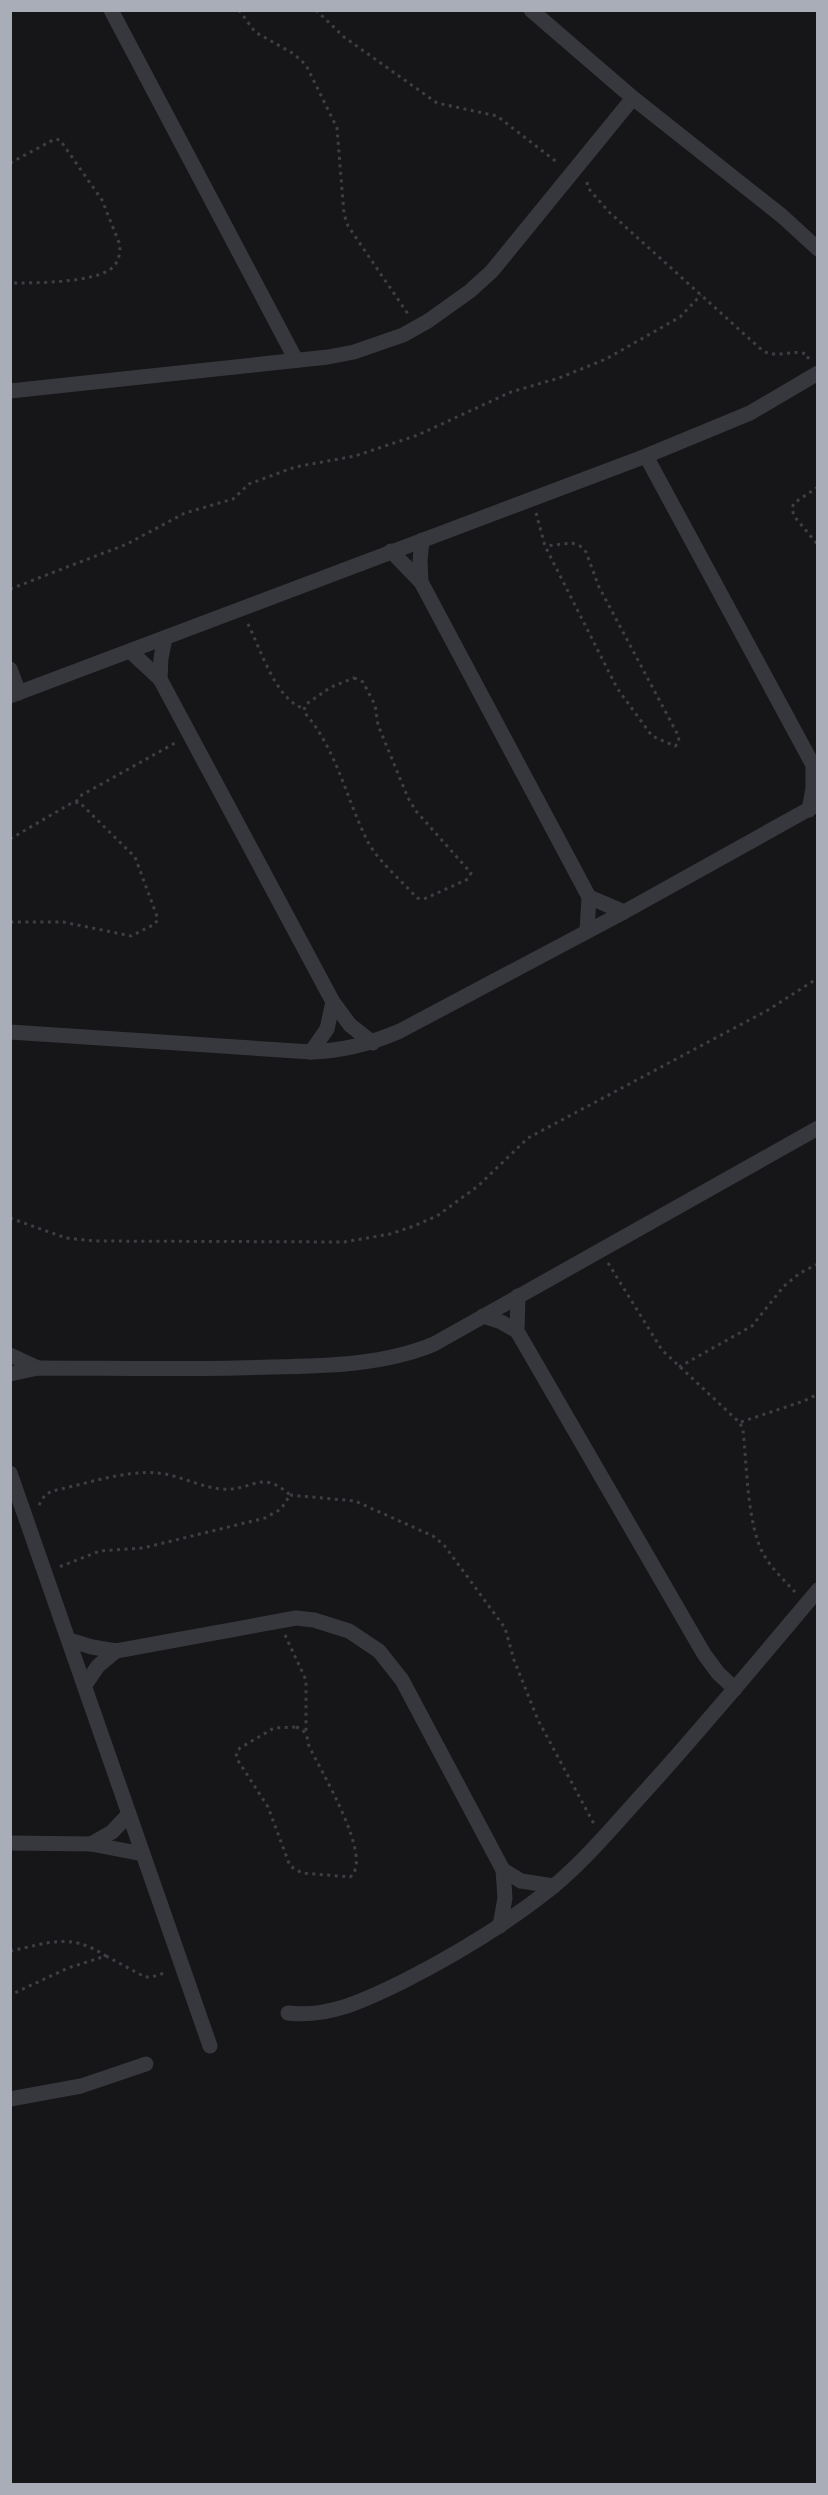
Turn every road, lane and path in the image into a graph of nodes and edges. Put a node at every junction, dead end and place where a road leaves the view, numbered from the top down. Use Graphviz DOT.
graph roads {
  1 [pos="111,10"];
  2 [pos="239,10"];
  3 [pos="316,10"];
  4 [pos="531,10"];
  5 [pos="633,98"];
  6 [pos="585,157"];
  7 [pos="10,163"];
  8 [pos="571,174"];
  9 [pos="818,249"];
  10 [pos="10,283"];
  11 [pos="701,295"];
  12 [pos="417,328"];
  13 [pos="296,360"];
  14 [pos="812,376"];
  15 [pos="10,391"];
  16 [pos="646,456"];
  17 [pos="818,487"];
  18 [pos="532,499"];
  19 [pos="422,540"];
  20 [pos="818,545"];
  21 [pos="545,546"];
  22 [pos="391,551"];
  23 [pos="421,582"];
  24 [pos="10,589"];
  25 [pos="241,609"];
  26 [pos="165,638"];
  27 [pos="130,651"];
  28 [pos="10,669"];
  29 [pos="160,679"];
  30 [pos="14,694"];
  31 [pos="303,708"];
  32 [pos="190,735"];
  33 [pos="815,767"];
  34 [pos="76,802"];
  35 [pos="813,807"];
  36 [pos="10,839"];
  37 [pos="589,897"];
  38 [pos="624,912"];
  39 [pos="10,922"];
  40 [pos="587,931"];
  41 [pos="818,978"];
  42 [pos="333,1002"];
  43 [pos="10,1032"];
  44 [pos="373,1043"];
  45 [pos="311,1052"];
  46 [pos="818,1128"];
  47 [pos="10,1218"];
  48 [pos="600,1250"];
  49 [pos="818,1264"];
  50 [pos="518,1296"];
  51 [pos="483,1316"];
  52 [pos="517,1331"];
  53 [pos="10,1355"];
  54 [pos="679,1366"];
  55 [pos="38,1368"];
  56 [pos="10,1374"];
  57 [pos="818,1394"];
  58 [pos="740,1423"];
  59 [pos="10,1473"];
  60 [pos="290,1495"];
  61 [pos="25,1514"];
  62 [pos="45,1573"];
  63 [pos="818,1590"];
  64 [pos="806,1604"];
  65 [pos="277,1620"];
  66 [pos="69,1640"];
  67 [pos="116,1651"];
  68 [pos="85,1685"];
  69 [pos="735,1689"];
  70 [pos="306,1734"];
  71 [pos="129,1814"];
  72 [pos="601,1839"];
  73 [pos="10,1843"];
  74 [pos="91,1844"];
  75 [pos="143,1854"];
  76 [pos="502,1870"];
  77 [pos="554,1886"];
  78 [pos="500,1926"];
  79 [pos="10,1950"];
  80 [pos="105,1956"];
  81 [pos="182,1967"];
  82 [pos="10,1995"];
  83 [pos="288,2013"];
  84 [pos="210,2046"];
  85 [pos="146,2064"];
  86 [pos="10,2099"];
  1 -- 13 [label="street"];
  2 -- 12 [label="path"];
  3 -- 8 [label="path"];
  4 -- 5 [label="street"];
  5 -- 6 [label="street"];
  5 -- 9 [label="street"];
  6 -- 8 [label="street"];
  6 -- 11 [label="path"];
  7 -- 10 [label="path"];
  8 -- 12 [label="street"];
  11 -- 14 [label="path"];
  11 -- 24 [label="path"];
  12 -- 13 [label="street"];
  13 -- 15 [label="street"];
  14 -- 16 [label="street"];
  16 -- 18 [label="street"];
  16 -- 33 [label="street"];
  17 -- 20 [label="path"];
  18 -- 19 [label="street"];
  18 -- 21 [label="path"];
  19 -- 22 [label="street"];
  19 -- 23 [label="street"];
  21 -- 21 [label="path"];
  22 -- 23 [label="street"];
  22 -- 25 [label="street"];
  23 -- 37 [label="street"];
  25 -- 26 [label="street"];
  25 -- 31 [label="path"];
  26 -- 27 [label="street"];
  26 -- 29 [label="street"];
  27 -- 29 [label="street"];
  27 -- 30 [label="street"];
  28 -- 30 [label="street"];
  29 -- 32 [label="street"];
  31 -- 31 [label="path"];
  32 -- 34 [label="path"];
  32 -- 42 [label="street"];
  33 -- 35 [label="street"];
  34 -- 36 [label="path"];
  34 -- 39 [label="path"];
  35 -- 38 [label="street"];
  37 -- 38 [label="street"];
  37 -- 40 [label="street"];
  38 -- 40 [label="street"];
  40 -- 44 [label="street"];
  41 -- 47 [label="path"];
  42 -- 44 [label="street"];
  42 -- 45 [label="street"];
  43 -- 45 [label="street"];
  44 -- 45 [label="street"];
  46 -- 48 [label="street"];
  48 -- 50 [label="street"];
  48 -- 54 [label="path"];
  49 -- 54 [label="path"];
  50 -- 51 [label="street"];
  50 -- 52 [label="street"];
  51 -- 52 [label="street"];
  51 -- 55 [label="street"];
  52 -- 69 [label="street"];
  53 -- 55 [label="street"];
  54 -- 58 [label="path"];
  55 -- 56 [label="street"];
  57 -- 58 [label="path"];
  58 -- 64 [label="path"];
  59 -- 61 [label="street"];
  60 -- 61 [label="path"];
  60 -- 62 [label="path"];
  60 -- 72 [label="path"];
  61 -- 62 [label="street"];
  62 -- 66 [label="street"];
  63 -- 64 [label="street"];
  64 -- 69 [label="street"];
  65 -- 67 [label="street"];
  65 -- 70 [label="path"];
  65 -- 76 [label="street"];
  66 -- 67 [label="street"];
  66 -- 68 [label="street"];
  67 -- 68 [label="street"];
  68 -- 71 [label="street"];
  69 -- 72 [label="street"];
  70 -- 70 [label="path"];
  71 -- 74 [label="street"];
  71 -- 75 [label="street"];
  72 -- 77 [label="street"];
  73 -- 74 [label="street"];
  74 -- 75 [label="street"];
  75 -- 81 [label="street"];
  76 -- 77 [label="street"];
  76 -- 78 [label="street"];
  77 -- 78 [label="street"];
  78 -- 83 [label="street"];
  79 -- 80 [label="path"];
  80 -- 81 [label="path"];
  80 -- 82 [label="path"];
  81 -- 84 [label="street"];
  85 -- 86 [label="street"];
}
